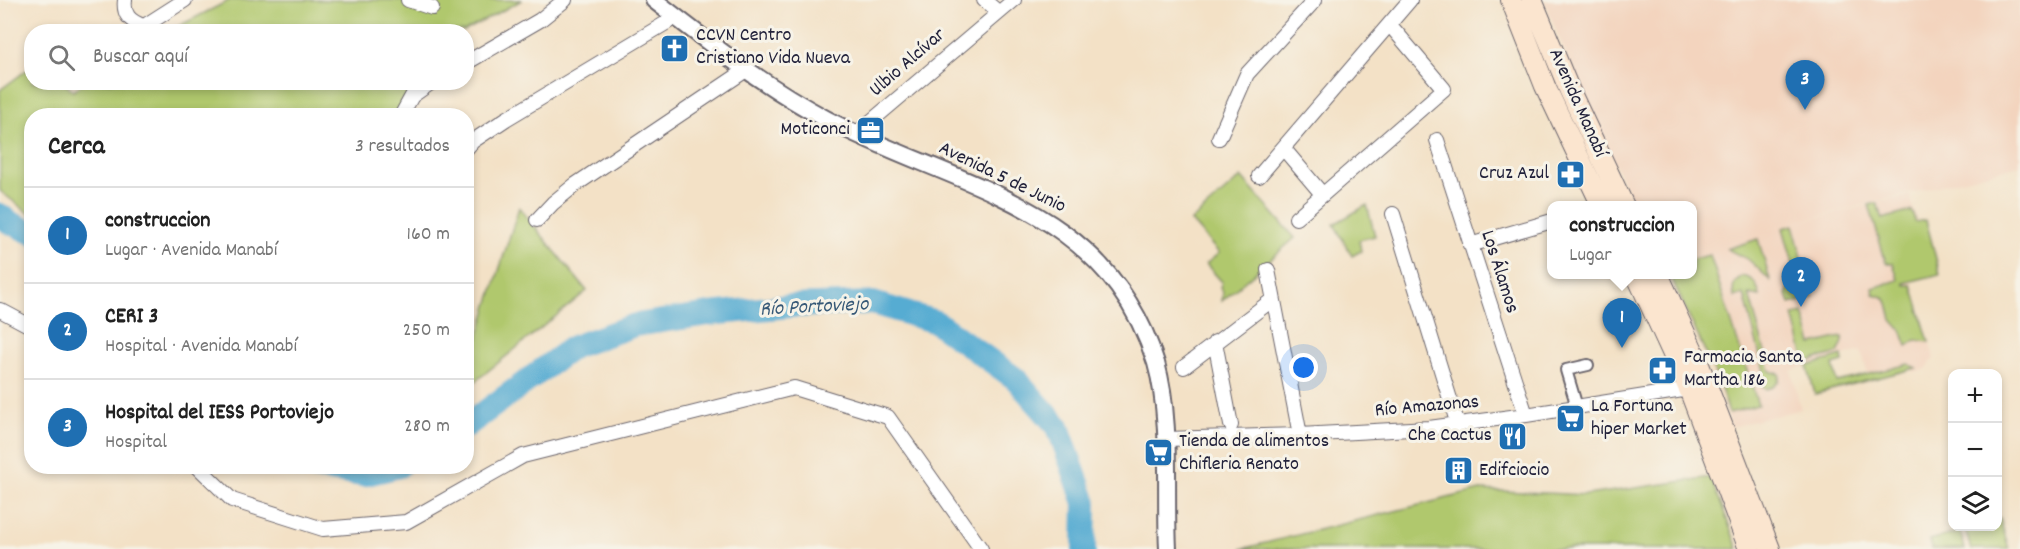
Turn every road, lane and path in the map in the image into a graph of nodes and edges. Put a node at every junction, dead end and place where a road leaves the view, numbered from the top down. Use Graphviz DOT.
graph roads {
  1 [pos="125,0"];
  2 [pos="185,0"];
  3 [pos="408,0"];
  4 [pos="565,0"];
  5 [pos="654,0"];
  6 [pos="984,0"];
  7 [pos="1014,0"];
  8 [pos="1315,0"];
  9 [pos="1410,0"];
  10 [pos="1511,0"];
  11 [pos="1532,0"];
  12 [pos="432,8"];
  13 [pos="999,12"];
  14 [pos="676,17"];
  15 [pos="134,24"];
  16 [pos="147,24"];
  17 [pos="1390,25"];
  18 [pos="474,58"];
  19 [pos="746,70"];
  20 [pos="421,90"];
  21 [pos="405,108"];
  22 [pos="856,134"];
  23 [pos="1219,138"];
  24 [pos="474,140"];
  25 [pos="1437,140"];
  26 [pos="1284,149"];
  27 [pos="1259,176"];
  28 [pos="1322,194"];
  29 [pos="1599,201"];
  30 [pos="1622,201"];
  31 [pos="1393,214"];
  32 [pos="1296,218"];
  33 [pos="537,220"];
  34 [pos="1547,221"];
  35 [pos="1470,245"];
  36 [pos="1268,270"];
  37 [pos="1638,279"];
  38 [pos="1660,279"];
  39 [pos="1272,300"];
  40 [pos="0,309"];
  41 [pos="24,322"];
  42 [pos="1215,342"];
  43 [pos="1588,365"];
  44 [pos="1184,366"];
  45 [pos="1689,389"];
  46 [pos="1577,407"];
  47 [pos="1526,415"];
  48 [pos="1722,419"];
  49 [pos="1458,425"];
  50 [pos="1231,426"];
  51 [pos="1300,435"];
  52 [pos="1166,439"];
  53 [pos="205,474"];
  54 [pos="981,549"];
  55 [pos="1168,549"];
  56 [pos="1749,549"];
  57 [pos="1770,549"];
  1 -- 15 [label="street"];
  2 -- 16 [label="street"];
  3 -- 12 [label="street"];
  4 -- 18 [label="street"];
  5 -- 14 [label="street, Avenida 5 de Junio"];
  6 -- 13 [label="street"];
  7 -- 13 [label="street, Ulbio Alcívar"];
  8 -- 23 [label="street"];
  9 -- 17 [label="street"];
  10 -- 29 [label="main road, Avenida Manabí"];
  11 -- 30 [label="main road, Avenida Manabí"];
  13 -- 22 [label="street, Ulbio Alcívar"];
  14 -- 19 [label="street, Avenida 5 de Junio"];
  14 -- 24 [label="street"];
  17 -- 26 [label="street"];
  17 -- 28 [label="street"];
  19 -- 22 [label="street, Avenida 5 de Junio"];
  19 -- 33 [label="street"];
  20 -- 21 [label="street"];
  22 -- 52 [label="street, Avenida 5 de Junio"];
  25 -- 35 [label="street, Los Álamos"];
  26 -- 27 [label="street"];
  26 -- 28 [label="street"];
  28 -- 32 [label="street"];
  31 -- 49 [label="street"];
  34 -- 35 [label="street"];
  35 -- 47 [label="street, Los Álamos"];
  36 -- 39 [label="street"];
  37 -- 45 [label="main road"];
  38 -- 48 [label="main road"];
  39 -- 42 [label="street"];
  39 -- 51 [label="street"];
  40 -- 41 [label="street"];
  42 -- 44 [label="street"];
  42 -- 50 [label="street"];
  43 -- 46 [label="street"];
  45 -- 46 [label="street, Río Amazonas"];
  45 -- 48 [label="street"];
  45 -- 56 [label="main road"];
  46 -- 47 [label="street, Río Amazonas"];
  47 -- 49 [label="street, Río Amazonas"];
  48 -- 57 [label="main road"];
  49 -- 51 [label="street, Río Amazonas"];
  51 -- 52 [label="street, Río Amazonas"];
  52 -- 55 [label="street, Avenida 5 de Junio"];
  53 -- 54 [label="street"];
}
